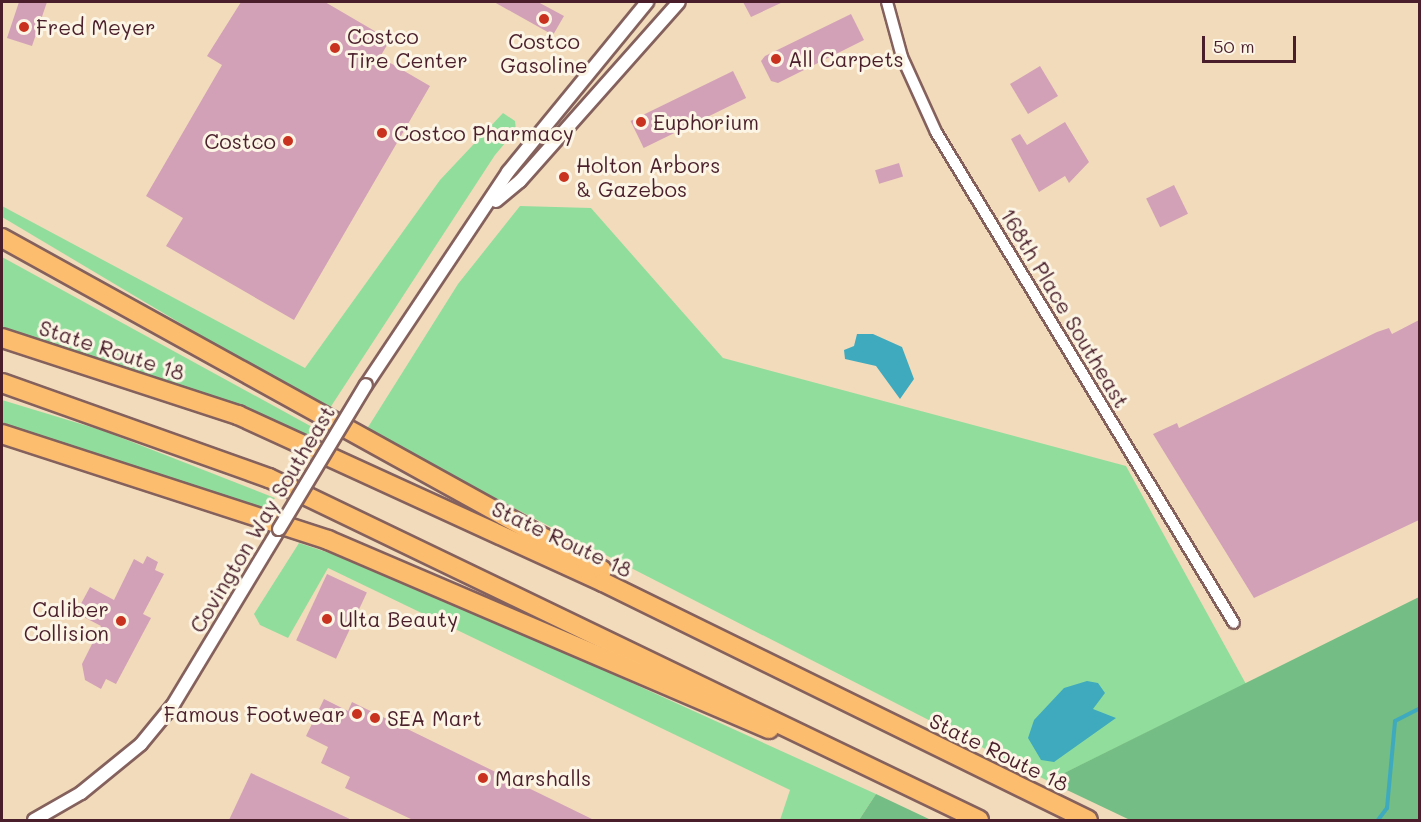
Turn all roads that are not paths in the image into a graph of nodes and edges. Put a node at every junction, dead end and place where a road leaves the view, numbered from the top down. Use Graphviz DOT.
graph roads {
  1 [pos="679,2"];
  2 [pos="887,2"];
  3 [pos="645,4"];
  4 [pos="605,85"];
  5 [pos="491,205"];
  6 [pos="2,238"];
  7 [pos="2,338"];
  8 [pos="2,383"];
  9 [pos="2,434"];
  10 [pos="1234,623"];
  11 [pos="777,666"];
  12 [pos="888,778"];
  13 [pos="34,820"];
  14 [pos="979,820"];
  15 [pos="1088,820"];
  1 -- 4 [label="street, Covington Way Southeast"];
  2 -- 10 [label="street, 168th Place Southeast"];
  3 -- 4 [label="street"];
  3 -- 5 [label="street, Covington Way Southeast"];
  4 -- 5 [label="street, Covington Way Southeast"];
  5 -- 13 [label="street, Covington Way Southeast, bridge"];
  6 -- 11 [label="highway"];
  7 -- 11 [label="highway, State Route 18"];
  8 -- 12 [label="highway"];
  9 -- 12 [label="highway"];
  11 -- 15 [label="highway, State Route 18"];
  12 -- 14 [label="highway"];
}
